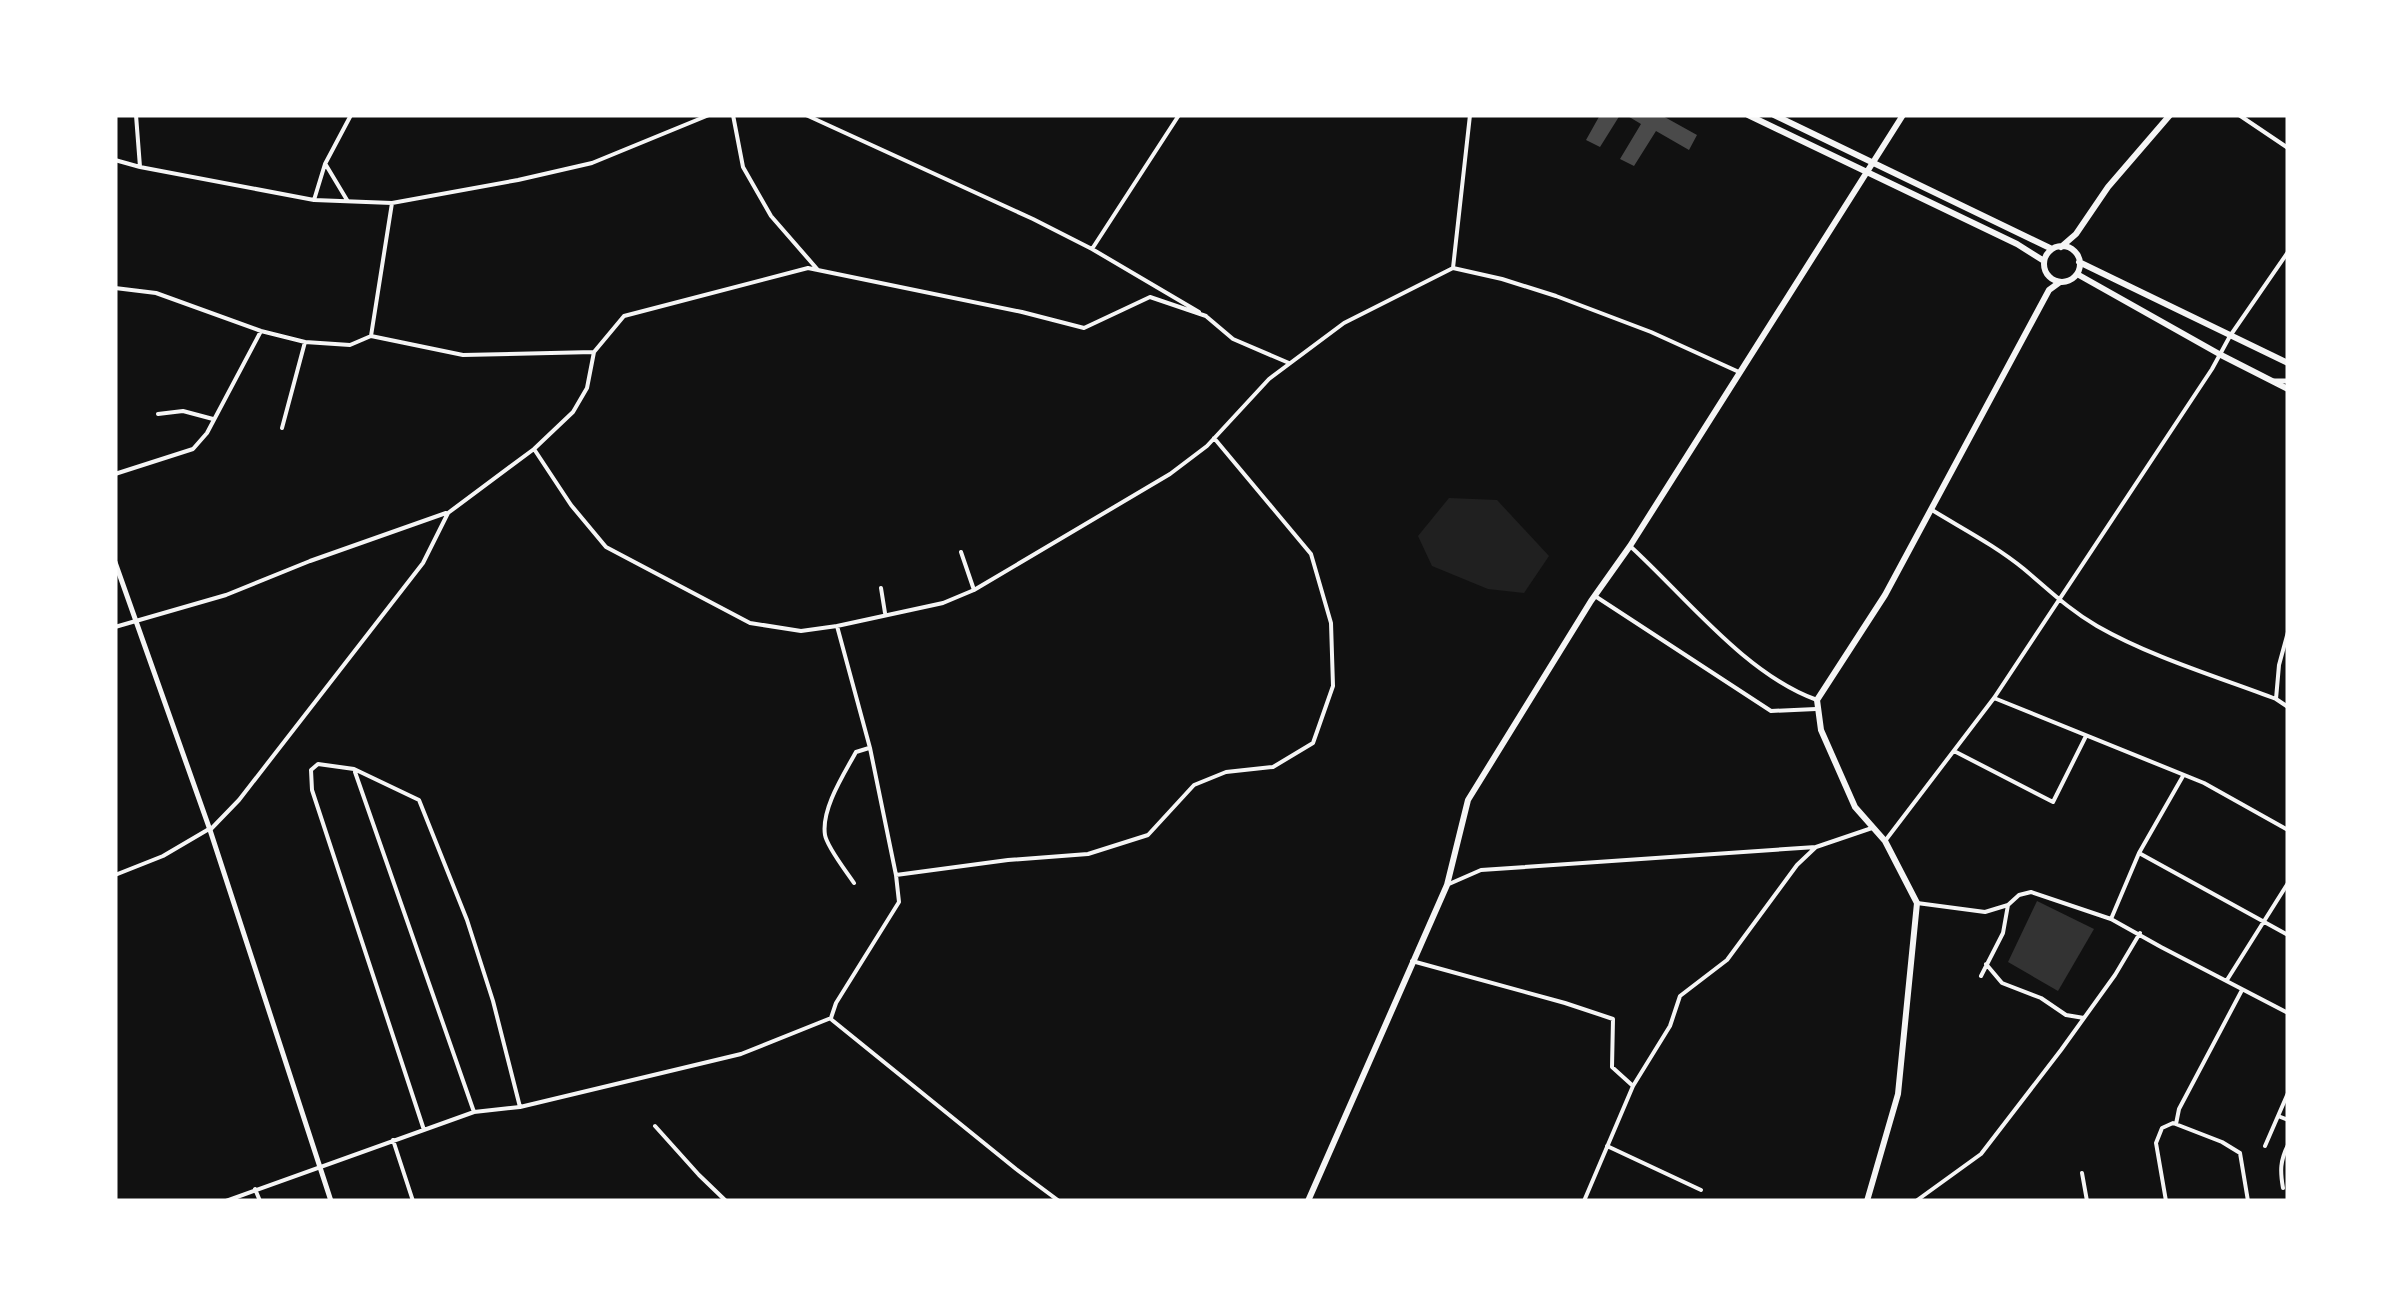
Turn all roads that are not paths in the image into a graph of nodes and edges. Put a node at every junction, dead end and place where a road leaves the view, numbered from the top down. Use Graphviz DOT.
graph roads {
  1 [pos="136,115"];
  2 [pos="352,115"];
  3 [pos="710,115"];
  4 [pos="733,115"];
  5 [pos="806,115"];
  6 [pos="1178,115"];
  7 [pos="1470,115"];
  8 [pos="1748,115"];
  9 [pos="1774,115"];
  10 [pos="1903,115"];
  11 [pos="2170,115"];
  12 [pos="2239,115"];
  13 [pos="2288,148"];
  14 [pos="115,160"];
  15 [pos="1872,163"];
  16 [pos="325,164"];
  17 [pos="140,168"];
  18 [pos="1866,173"];
  19 [pos="314,200"];
  20 [pos="347,200"];
  21 [pos="392,204"];
  22 [pos="2076,234"];
  23 [pos="2057,248"];
  24 [pos="1092,249"];
  25 [pos="2074,251"];
  26 [pos="2288,252"];
  27 [pos="2044,261"];
  28 [pos="2079,262"];
  29 [pos="1453,268"];
  30 [pos="818,270"];
  31 [pos="2077,274"];
  32 [pos="2048,275"];
  33 [pos="2060,282"];
  34 [pos="115,288"];
  35 [pos="2049,290"];
  36 [pos="1206,316"];
  37 [pos="261,331"];
  38 [pos="370,336"];
  39 [pos="2230,336"];
  40 [pos="305,342"];
  41 [pos="594,352"];
  42 [pos="2221,356"];
  43 [pos="1289,363"];
  44 [pos="2286,364"];
  45 [pos="1740,372"];
  46 [pos="2271,380"];
  47 [pos="2288,381"];
  48 [pos="2288,389"];
  49 [pos="158,414"];
  50 [pos="213,419"];
  51 [pos="282,428"];
  52 [pos="1214,438"];
  53 [pos="534,449"];
  54 [pos="115,474"];
  55 [pos="1932,510"];
  56 [pos="448,513"];
  57 [pos="1630,546"];
  58 [pos="960,552"];
  59 [pos="115,562"];
  60 [pos="882,588"];
  61 [pos="974,590"];
  62 [pos="1595,596"];
  63 [pos="2058,601"];
  64 [pos="885,616"];
  65 [pos="136,622"];
  66 [pos="836,626"];
  67 [pos="115,627"];
  68 [pos="2288,632"];
  69 [pos="1994,698"];
  70 [pos="2276,699"];
  71 [pos="1817,704"];
  72 [pos="2288,707"];
  73 [pos="2086,736"];
  74 [pos="870,748"];
  75 [pos="1954,751"];
  76 [pos="354,769"];
  77 [pos="2183,775"];
  78 [pos="1872,828"];
  79 [pos="209,830"];
  80 [pos="2288,830"];
  81 [pos="1885,841"];
  82 [pos="1816,848"];
  83 [pos="2139,853"];
  84 [pos="115,875"];
  85 [pos="896,875"];
  86 [pos="854,883"];
  87 [pos="2288,883"];
  88 [pos="1447,884"];
  89 [pos="1917,904"];
  90 [pos="2008,904"];
  91 [pos="2111,919"];
  92 [pos="2263,922"];
  93 [pos="2140,934"];
  94 [pos="2288,934"];
  95 [pos="1412,962"];
  96 [pos="1986,964"];
  97 [pos="1981,976"];
  98 [pos="2227,980"];
  99 [pos="2242,988"];
  100 [pos="2288,1012"];
  101 [pos="831,1018"];
  102 [pos="2084,1018"];
  103 [pos="1633,1086"];
  104 [pos="2288,1093"];
  105 [pos="520,1107"];
  106 [pos="474,1112"];
  107 [pos="2278,1116"];
  108 [pos="2288,1120"];
  109 [pos="2176,1124"];
  110 [pos="655,1126"];
  111 [pos="424,1130"];
  112 [pos="392,1140"];
  113 [pos="1608,1146"];
  114 [pos="2264,1146"];
  115 [pos="2288,1146"];
  116 [pos="320,1166"];
  117 [pos="2082,1174"];
  118 [pos="2283,1188"];
  119 [pos="255,1189"];
  120 [pos="1701,1190"];
  121 [pos="1049,1199"];
  122 [pos="226,1201"];
  123 [pos="260,1201"];
  124 [pos="332,1201"];
  125 [pos="413,1201"];
  126 [pos="726,1201"];
  127 [pos="1058,1201"];
  128 [pos="1308,1201"];
  129 [pos="1584,1201"];
  130 [pos="1867,1201"];
  131 [pos="1916,1201"];
  132 [pos="2087,1201"];
  133 [pos="2166,1201"];
  134 [pos="2248,1201"];
  1 -- 17 [label="street"];
  2 -- 16 [label="street"];
  3 -- 21 [label="street"];
  4 -- 30 [label="street"];
  5 -- 24 [label="street"];
  6 -- 24 [label="street"];
  7 -- 29 [label="street"];
  8 -- 18 [label="main road"];
  9 -- 15 [label="main road"];
  10 -- 15 [label="main road"];
  11 -- 22 [label="main road"];
  12 -- 13 [label="street"];
  14 -- 17 [label="street"];
  15 -- 18 [label="main road"];
  15 -- 23 [label="main road"];
  16 -- 19 [label="street"];
  16 -- 20 [label="street"];
  17 -- 19 [label="street"];
  18 -- 27 [label="main road"];
  18 -- 45 [label="main road"];
  19 -- 20 [label="street"];
  20 -- 21 [label="street"];
  21 -- 38 [label="street"];
  22 -- 23 [label="main road"];
  22 -- 25 [label="main road"];
  23 -- 25 [label="main road"];
  23 -- 27 [label="main road"];
  24 -- 36 [label="street"];
  25 -- 28 [label="main road"];
  26 -- 39 [label="street"];
  27 -- 32 [label="main road"];
  28 -- 31 [label="main road"];
  28 -- 39 [label="main road"];
  29 -- 43 [label="street"];
  29 -- 45 [label="street"];
  30 -- 36 [label="street"];
  30 -- 41 [label="street"];
  31 -- 33 [label="main road"];
  31 -- 42 [label="main road"];
  32 -- 33 [label="main road"];
  32 -- 35 [label="main road"];
  33 -- 35 [label="main road"];
  34 -- 37 [label="street"];
  35 -- 55 [label="main road"];
  36 -- 43 [label="street"];
  37 -- 40 [label="street"];
  37 -- 50 [label="street"];
  38 -- 40 [label="street"];
  38 -- 41 [label="street"];
  39 -- 42 [label="street"];
  39 -- 44 [label="main road"];
  40 -- 51 [label="street"];
  41 -- 53 [label="street"];
  42 -- 46 [label="main road"];
  42 -- 63 [label="street"];
  43 -- 52 [label="street"];
  45 -- 57 [label="main road"];
  46 -- 47 [label="street"];
  46 -- 48 [label="main road"];
  49 -- 50 [label="street"];
  50 -- 54 [label="street"];
  52 -- 61 [label="street"];
  52 -- 85 [label="street"];
  53 -- 56 [label="street"];
  53 -- 66 [label="street"];
  55 -- 63 [label="street"];
  55 -- 71 [label="main road"];
  56 -- 65 [label="street"];
  56 -- 79 [label="street"];
  57 -- 62 [label="main road"];
  57 -- 71 [label="street"];
  58 -- 61 [label="street"];
  59 -- 65 [label="street"];
  60 -- 64 [label="street"];
  61 -- 64 [label="street"];
  62 -- 71 [label="street"];
  62 -- 88 [label="main road"];
  63 -- 69 [label="street"];
  63 -- 70 [label="street"];
  64 -- 66 [label="street"];
  65 -- 67 [label="street"];
  65 -- 79 [label="street"];
  66 -- 74 [label="street"];
  68 -- 70 [label="street"];
  69 -- 73 [label="street"];
  69 -- 75 [label="street"];
  70 -- 72 [label="street"];
  71 -- 78 [label="main road"];
  73 -- 75 [label="street"];
  73 -- 77 [label="street"];
  74 -- 85 [label="street"];
  74 -- 86 [label="street"];
  75 -- 81 [label="street"];
  76 -- 105 [label="street"];
  76 -- 106 [label="street"];
  76 -- 111 [label="street"];
  77 -- 80 [label="street"];
  77 -- 83 [label="street"];
  78 -- 81 [label="main road"];
  78 -- 82 [label="street"];
  79 -- 84 [label="street"];
  79 -- 116 [label="street"];
  81 -- 89 [label="main road"];
  82 -- 88 [label="street"];
  82 -- 103 [label="street"];
  83 -- 91 [label="street"];
  83 -- 92 [label="street"];
  85 -- 101 [label="street"];
  87 -- 92 [label="street"];
  88 -- 95 [label="main road"];
  89 -- 90 [label="street"];
  89 -- 130 [label="main road"];
  90 -- 91 [label="street"];
  90 -- 96 [label="street"];
  91 -- 93 [label="street"];
  92 -- 94 [label="street"];
  92 -- 98 [label="street"];
  93 -- 98 [label="street"];
  93 -- 102 [label="street"];
  95 -- 103 [label="street"];
  95 -- 128 [label="main road"];
  96 -- 97 [label="street"];
  96 -- 102 [label="street"];
  98 -- 99 [label="street"];
  99 -- 100 [label="street"];
  99 -- 109 [label="street"];
  101 -- 105 [label="street"];
  101 -- 121 [label="street"];
  102 -- 131 [label="street"];
  103 -- 113 [label="street"];
  104 -- 107 [label="street"];
  105 -- 106 [label="street"];
  106 -- 111 [label="street"];
  107 -- 108 [label="street"];
  107 -- 114 [label="street"];
  109 -- 133 [label="street"];
  109 -- 134 [label="street"];
  110 -- 126 [label="street"];
  111 -- 112 [label="street"];
  112 -- 116 [label="street"];
  112 -- 125 [label="street"];
  113 -- 120 [label="street"];
  113 -- 129 [label="street"];
  115 -- 118 [label="street"];
  116 -- 119 [label="street"];
  116 -- 124 [label="street"];
  117 -- 132 [label="street"];
  119 -- 122 [label="street"];
  119 -- 123 [label="street"];
  121 -- 127 [label="street"];
}
